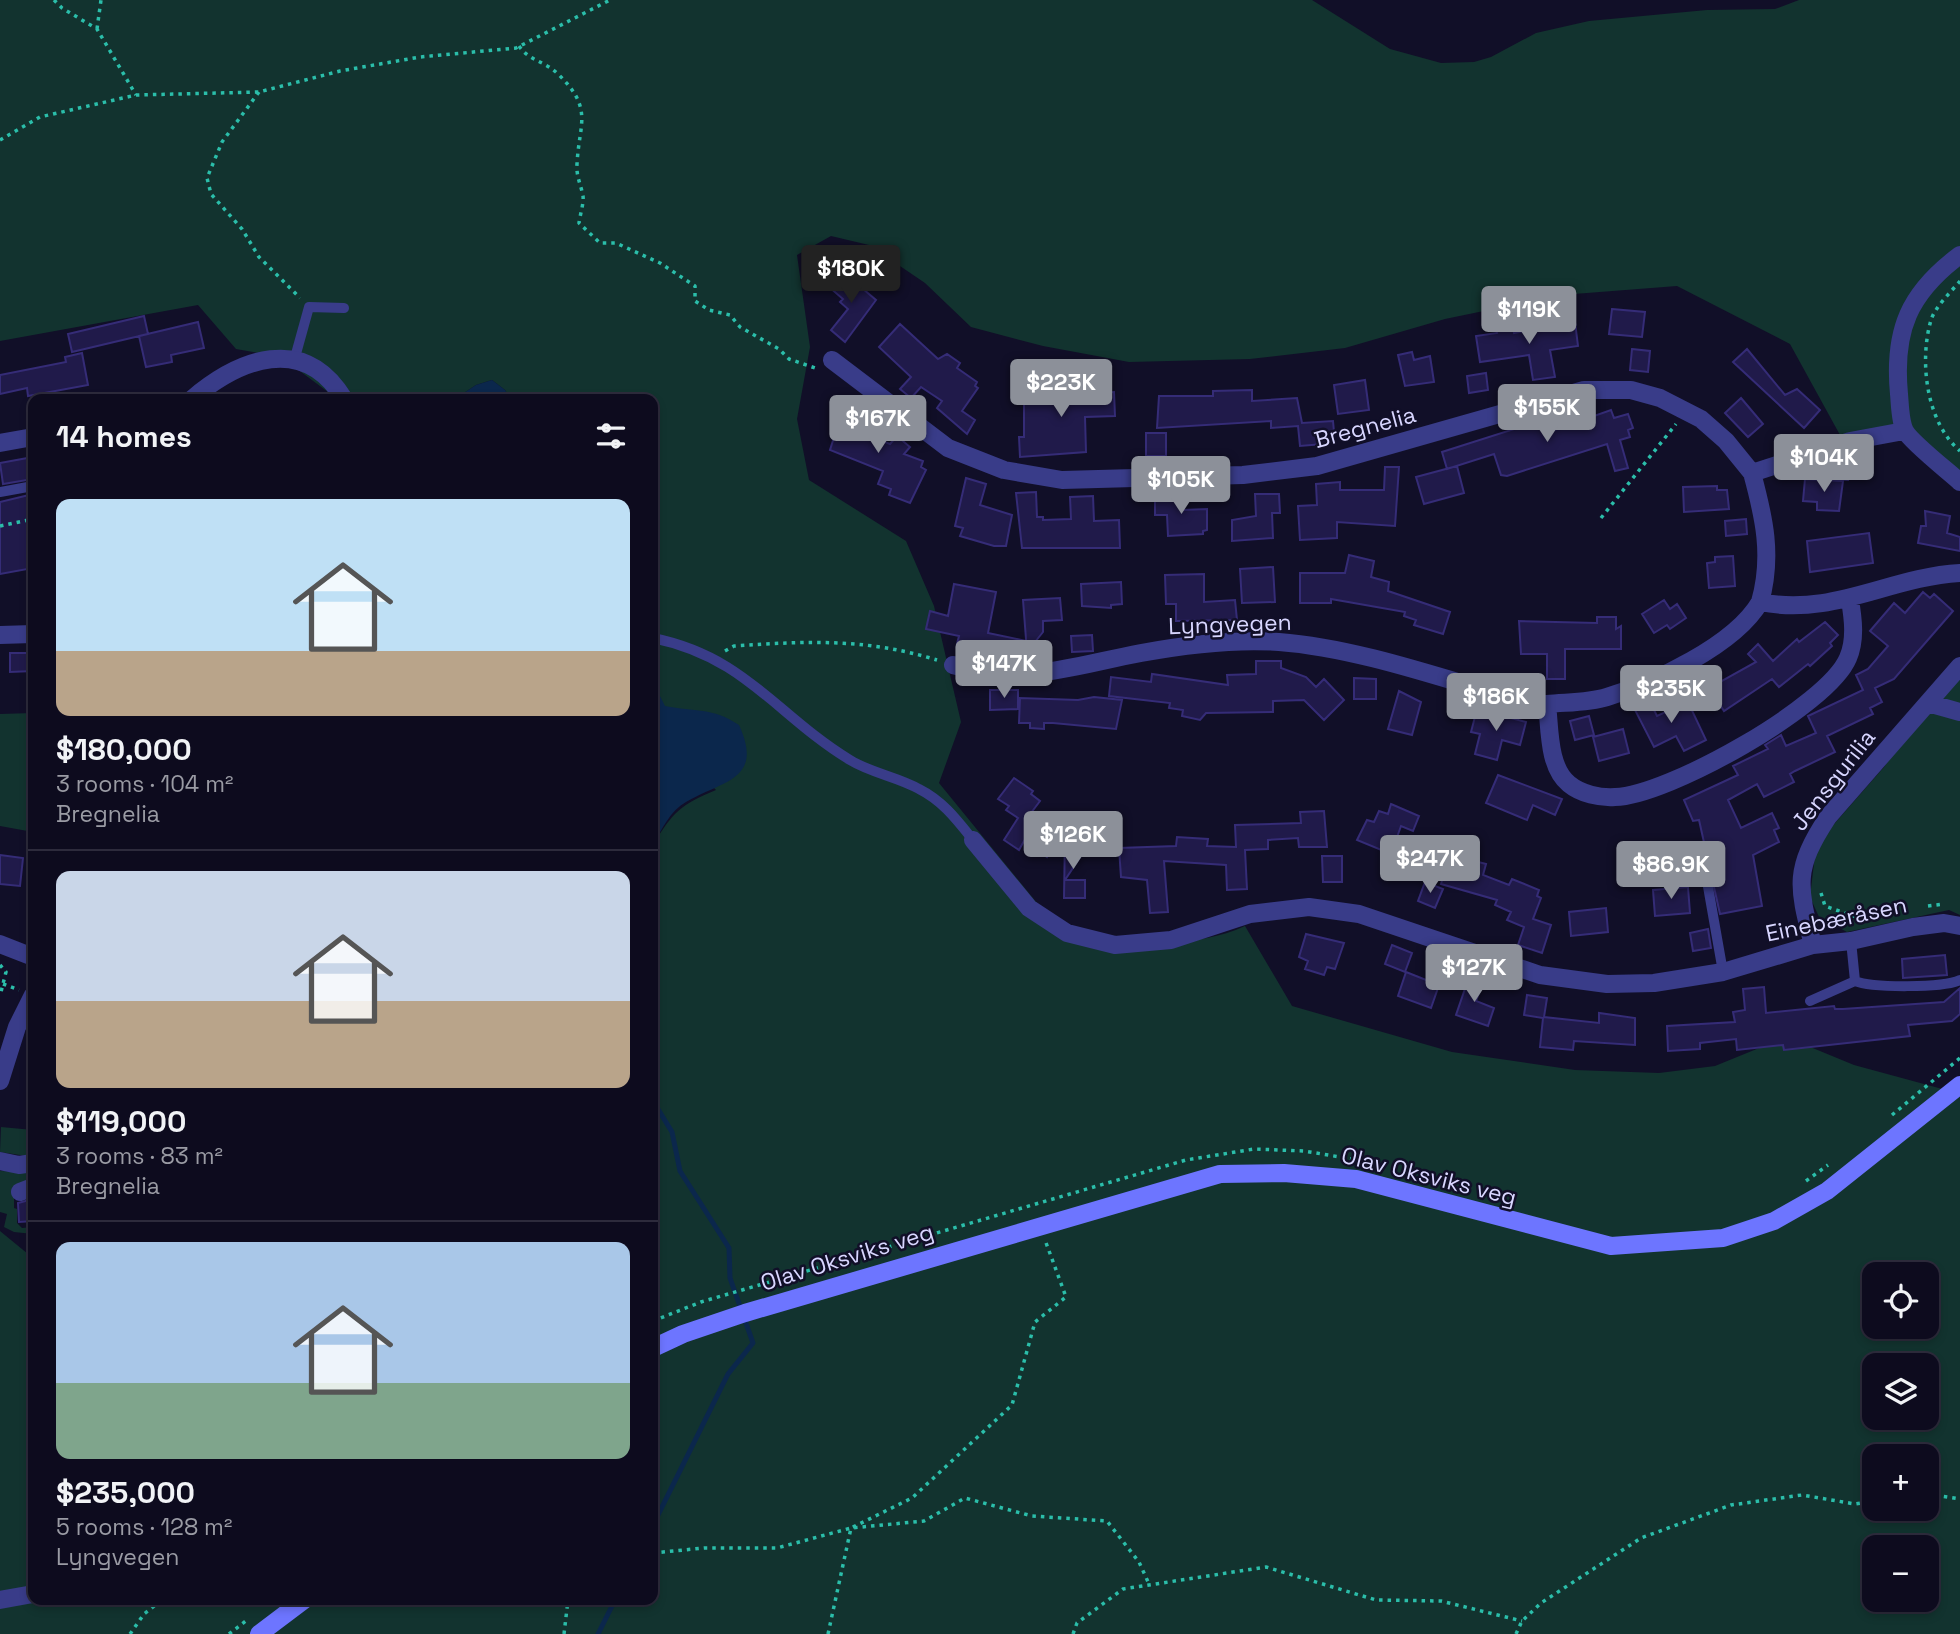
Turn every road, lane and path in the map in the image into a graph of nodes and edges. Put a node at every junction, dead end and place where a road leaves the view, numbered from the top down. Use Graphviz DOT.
graph roads {
  1 [pos="54,0"];
  2 [pos="101,0"];
  3 [pos="610,0"];
  4 [pos="97,29"];
  5 [pos="519,46"];
  6 [pos="259,92"];
  7 [pos="136,95"];
  8 [pos="0,140"];
  9 [pos="1960,256"];
  10 [pos="1960,281"];
  11 [pos="309,307"];
  12 [pos="344,308"];
  13 [pos="832,360"];
  14 [pos="294,361"];
  15 [pos="199,394"];
  16 [pos="341,394"];
  17 [pos="1685,411"];
  18 [pos="1905,430"];
  19 [pos="28,438"];
  20 [pos="0,443"];
  21 [pos="1960,451"];
  22 [pos="1752,473"];
  23 [pos="1960,482"];
  24 [pos="28,486"];
  25 [pos="0,492"];
  26 [pos="1601,517"];
  27 [pos="28,520"];
  28 [pos="0,526"];
  29 [pos="1960,573"];
  30 [pos="1850,600"];
  31 [pos="1760,602"];
  32 [pos="28,634"];
  33 [pos="0,635"];
  34 [pos="658,640"];
  35 [pos="715,657"];
  36 [pos="953,665"];
  37 [pos="1960,666"];
  38 [pos="1928,703"];
  39 [pos="1547,704"];
  40 [pos="1960,712"];
  41 [pos="973,840"];
  42 [pos="1818,880"];
  43 [pos="1707,881"];
  44 [pos="1950,905"];
  45 [pos="1918,908"];
  46 [pos="1884,915"];
  47 [pos="1960,926"];
  48 [pos="1852,941"];
  49 [pos="0,944"];
  50 [pos="1813,945"];
  51 [pos="28,955"];
  52 [pos="0,965"];
  53 [pos="1723,972"];
  54 [pos="1960,980"];
  55 [pos="1855,981"];
  56 [pos="3,984"];
  57 [pos="27,993"];
  58 [pos="0,996"];
  59 [pos="1810,1001"];
  60 [pos="1960,1058"];
  61 [pos="0,1081"];
  62 [pos="1960,1085"];
  63 [pos="1886,1119"];
  64 [pos="0,1161"];
  65 [pos="1361,1161"];
  66 [pos="1834,1161"];
  67 [pos="28,1164"];
  68 [pos="1796,1188"];
  69 [pos="1040,1225"];
  70 [pos="658,1319"];
  71 [pos="658,1346"];
  72 [pos="1939,1496"];
  73 [pos="1960,1499"];
  74 [pos="1862,1503"];
  75 [pos="851,1528"];
  76 [pos="658,1553"];
  77 [pos="1149,1584"];
  78 [pos="28,1595"];
  79 [pos="0,1601"];
  80 [pos="156,1605"];
  81 [pos="298,1605"];
  82 [pos="567,1605"];
  83 [pos="1522,1621"];
  84 [pos="130,1634"];
  85 [pos="260,1634"];
  86 [pos="564,1634"];
  87 [pos="828,1634"];
  88 [pos="1073,1634"];
  89 [pos="1516,1634"];
  1 -- 4 [label="path"];
  2 -- 4 [label="path"];
  3 -- 5 [label="path"];
  4 -- 7 [label="path"];
  5 -- 6 [label="path"];
  5 -- 13 [label="path"];
  6 -- 7 [label="path"];
  6 -- 11 [label="path"];
  7 -- 8 [label="path"];
  9 -- 18 [label="street"];
  10 -- 21 [label="path"];
  11 -- 12 [label="lane"];
  11 -- 14 [label="lane"];
  13 -- 17 [label="street, Bregnelia"];
  14 -- 15 [label="street"];
  14 -- 16 [label="street"];
  17 -- 22 [label="street, Bregnelia"];
  17 -- 26 [label="path"];
  18 -- 22 [label="street"];
  18 -- 23 [label="street"];
  19 -- 20 [label="street"];
  22 -- 31 [label="street"];
  24 -- 25 [label="lane"];
  27 -- 28 [label="path"];
  29 -- 30 [label="street"];
  30 -- 31 [label="street"];
  30 -- 39 [label="street"];
  31 -- 39 [label="street, Lyngvegen"];
  32 -- 33 [label="street"];
  34 -- 35 [label="lane"];
  35 -- 36 [label="path"];
  35 -- 41 [label="lane"];
  36 -- 39 [label="street, Lyngvegen"];
  37 -- 38 [label="street, Jensgurilia"];
  38 -- 40 [label="street"];
  38 -- 50 [label="street, Jensgurilia"];
  41 -- 53 [label="street, Einebæråsen"];
  42 -- 46 [label="path"];
  43 -- 53 [label="lane"];
  44 -- 45 [label="path"];
  47 -- 48 [label="street, Einebæråsen"];
  48 -- 50 [label="street, Einebæråsen"];
  48 -- 55 [label="lane"];
  49 -- 51 [label="street"];
  50 -- 53 [label="street, Einebæråsen"];
  52 -- 56 [label="path"];
  54 -- 55 [label="lane"];
  55 -- 59 [label="lane"];
  56 -- 57 [label="path"];
  56 -- 58 [label="path"];
  57 -- 61 [label="street"];
  60 -- 63 [label="path"];
  62 -- 69 [label="street, Olav Oksviks veg"];
  64 -- 67 [label="street"];
  65 -- 70 [label="path"];
  66 -- 68 [label="path"];
  69 -- 71 [label="street, Olav Oksviks veg"];
  69 -- 75 [label="path"];
  72 -- 73 [label="path"];
  74 -- 83 [label="path"];
  75 -- 76 [label="path"];
  75 -- 77 [label="path"];
  75 -- 87 [label="path"];
  77 -- 83 [label="path"];
  77 -- 88 [label="path"];
  78 -- 79 [label="street"];
  80 -- 84 [label="path"];
  81 -- 85 [label="street"];
  82 -- 86 [label="path"];
  83 -- 89 [label="path"];
}
